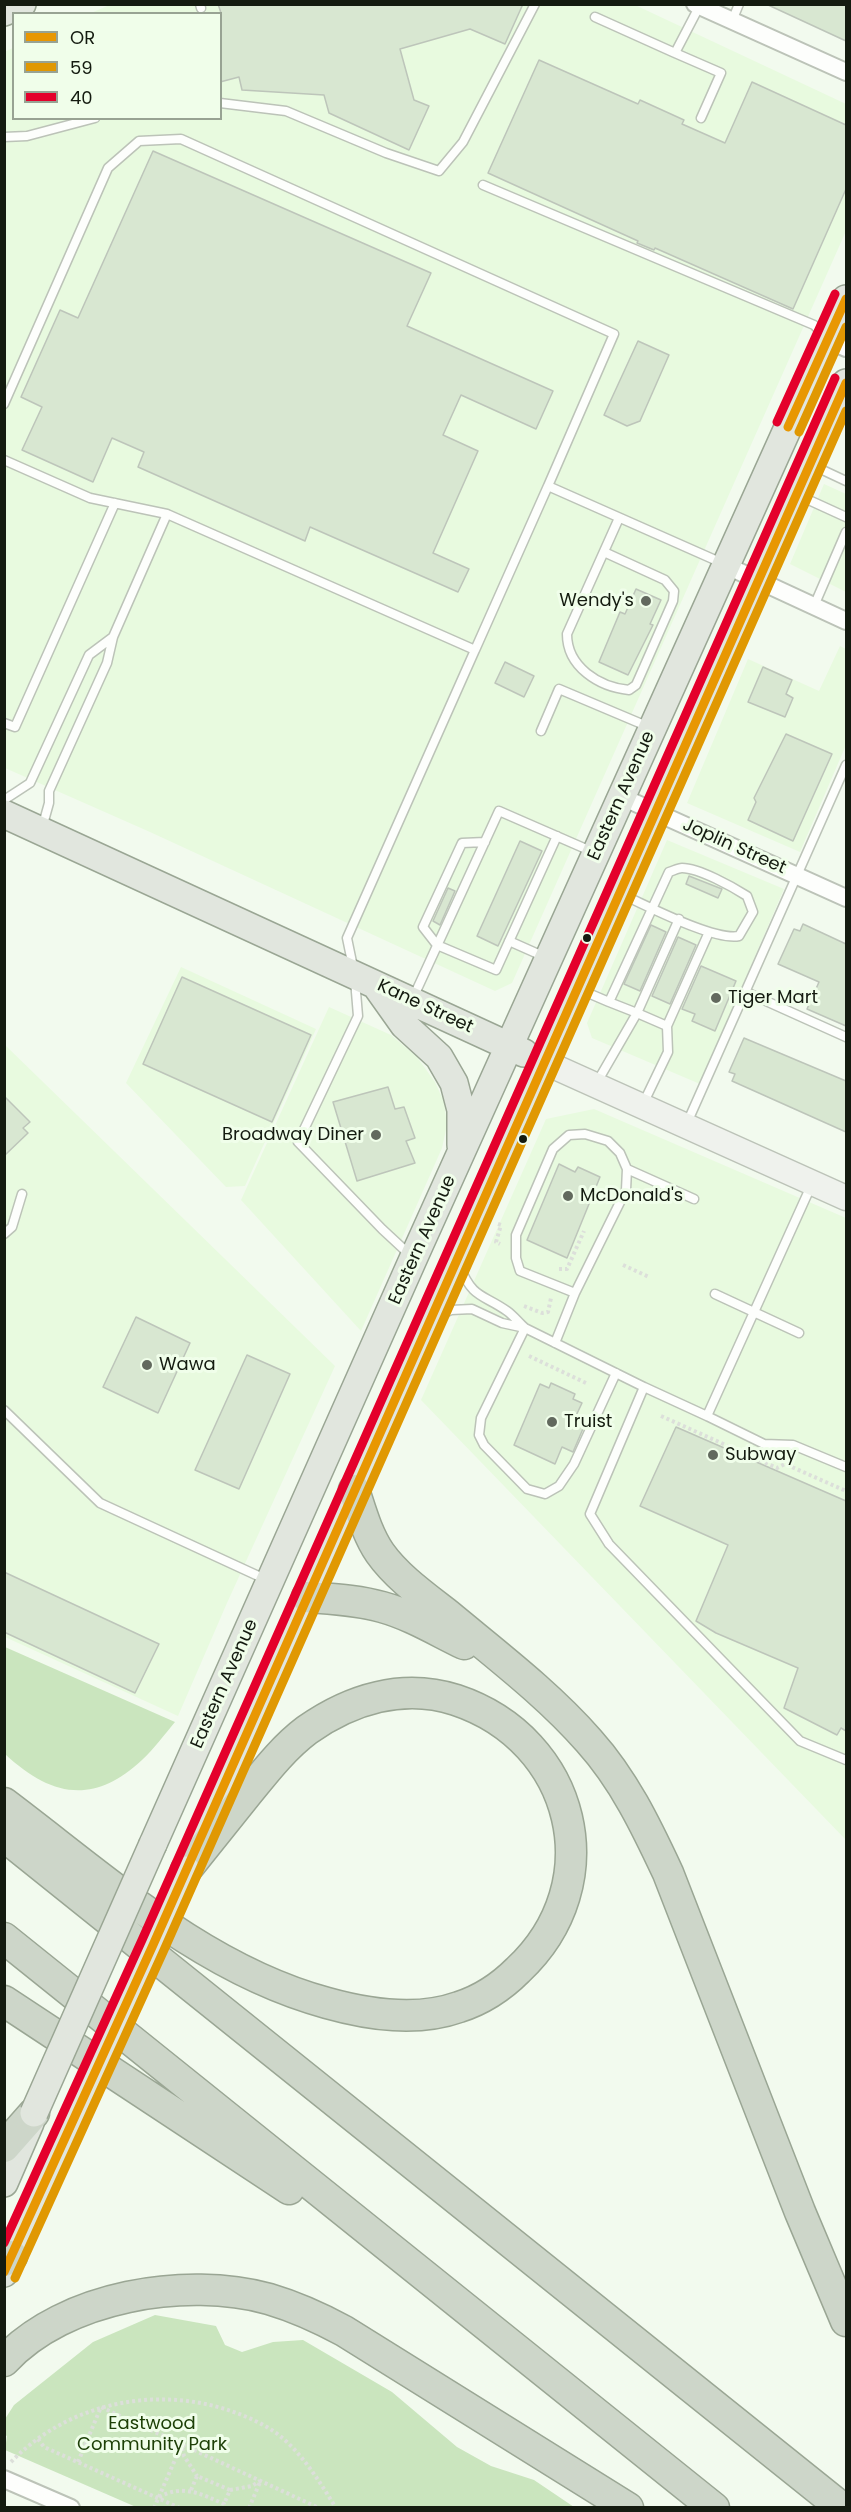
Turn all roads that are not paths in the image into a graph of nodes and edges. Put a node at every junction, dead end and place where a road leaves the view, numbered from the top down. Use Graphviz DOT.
graph roads {
  1 [pos="22,4"];
  2 [pos="535,4"];
  3 [pos="739,4"];
  4 [pos="702,6"];
  5 [pos="4,12"];
  6 [pos="595,17"];
  7 [pos="732,21"];
  8 [pos="675,53"];
  9 [pos="846,72"];
  10 [pos="222,103"];
  11 [pos="701,118"];
  12 [pos="87,120"];
  13 [pos="4,137"];
  14 [pos="483,186"];
  15 [pos="846,299"];
  16 [pos="837,344"];
  17 [pos="846,383"];
  18 [pos="4,404"];
  19 [pos="4,460"];
  20 [pos="810,464"];
  21 [pos="846,481"];
  22 [pos="548,486"];
  23 [pos="796,495"];
  24 [pos="115,503"];
  25 [pos="167,514"];
  26 [pos="846,517"];
  27 [pos="619,518"];
  28 [pos="846,532"];
  29 [pos="604,552"];
  30 [pos="726,565"];
  31 [pos="759,580"];
  32 [pos="814,606"];
  33 [pos="846,621"];
  34 [pos="113,637"];
  35 [pos="475,650"];
  36 [pos="4,723"];
  37 [pos="652,729"];
  38 [pos="541,731"];
  39 [pos="846,765"];
  40 [pos="622,797"];
  41 [pos="4,800"];
  42 [pos="656,812"];
  43 [pos="4,814"];
  44 [pos="41,831"];
  45 [pos="557,837"];
  46 [pos="485,842"];
  47 [pos="596,854"];
  48 [pos="797,876"];
  49 [pos="620,893"];
  50 [pos="846,898"];
  51 [pos="651,907"];
  52 [pos="679,919"];
  53 [pos="712,933"];
  54 [pos="509,941"];
  55 [pos="437,945"];
  56 [pos="549,958"];
  57 [pos="364,979"];
  58 [pos="577,988"];
  59 [pos="746,992"];
  60 [pos="411,1001"];
  61 [pos="609,1002"];
  62 [pos="637,1013"];
  63 [pos="667,1026"];
  64 [pos="846,1038"];
  65 [pos="509,1046"];
  66 [pos="544,1062"];
  67 [pos="595,1085"];
  68 [pos="642,1107"];
  69 [pos="685,1126"];
  70 [pos="461,1154"];
  71 [pos="627,1169"];
  72 [pos="813,1183"];
  73 [pos="22,1194"];
  74 [pos="846,1198"];
  75 [pos="694,1199"];
  76 [pos="4,1234"];
  77 [pos="457,1258"];
  78 [pos="414,1259"];
  79 [pos="575,1293"];
  80 [pos="715,1294"];
  81 [pos="754,1312"];
  82 [pos="430,1320"];
  83 [pos="525,1328"];
  84 [pos="799,1333"];
  85 [pos="555,1343"];
  86 [pos="616,1372"];
  87 [pos="644,1387"];
  88 [pos="4,1410"];
  89 [pos="707,1416"];
  90 [pos="846,1467"];
  91 [pos="354,1490"];
  92 [pos="270,1581"];
  93 [pos="307,1597"];
  94 [pos="507,1665"];
  95 [pos="846,1760"];
  96 [pos="4,1803"];
  97 [pos="4,1836"];
  98 [pos="186,1870"];
  99 [pos="4,1938"];
  100 [pos="4,2001"];
  101 [pos="33,2113"];
  102 [pos="4,2146"];
  103 [pos="4,2183"];
  104 [pos="7,2263"];
  105 [pos="446,2294"];
  106 [pos="846,2321"];
  107 [pos="4,2361"];
  108 [pos="4,2480"];
  109 [pos="71,2508"];
  110 [pos="628,2508"];
  111 [pos="714,2508"];
  112 [pos="842,2508"];
  1 -- 5 [label="main road"];
  2 -- 10 [label="lane"];
  3 -- 7 [label="lane"];
  4 -- 7 [label="street"];
  4 -- 8 [label="lane"];
  6 -- 8 [label="lane"];
  7 -- 9 [label="street"];
  8 -- 11 [label="lane"];
  12 -- 13 [label="lane"];
  14 -- 16 [label="lane"];
  15 -- 16 [label="main road, Eastern Avenue"];
  16 -- 30 [label="main road, Eastern Avenue"];
  17 -- 20 [label="main road, Eastern Avenue"];
  18 -- 22 [label="lane"];
  19 -- 24 [label="lane"];
  20 -- 21 [label="lane"];
  20 -- 23 [label="main road, Eastern Avenue"];
  22 -- 27 [label="lane"];
  22 -- 35 [label="lane"];
  23 -- 26 [label="lane"];
  23 -- 31 [label="main road, Eastern Avenue"];
  24 -- 25 [label="lane"];
  24 -- 36 [label="lane"];
  25 -- 34 [label="lane"];
  25 -- 35 [label="lane"];
  27 -- 29 [label="lane"];
  27 -- 30 [label="lane"];
  28 -- 32 [label="lane"];
  29 -- 29 [label="lane"];
  30 -- 31 [label="street"];
  30 -- 37 [label="main road, Eastern Avenue"];
  31 -- 32 [label="street"];
  31 -- 42 [label="main road, Eastern Avenue"];
  32 -- 33 [label="street"];
  34 -- 41 [label="lane"];
  34 -- 44 [label="lane"];
  35 -- 57 [label="lane"];
  37 -- 38 [label="lane"];
  37 -- 40 [label="main road, Eastern Avenue"];
  39 -- 48 [label="lane"];
  40 -- 42 [label="street, Joplin Street"];
  40 -- 47 [label="main road, Eastern Avenue"];
  42 -- 48 [label="street, Joplin Street"];
  42 -- 49 [label="main road, Eastern Avenue"];
  43 -- 44 [label="main road, Kane Street"];
  44 -- 57 [label="main road, Kane Street"];
  45 -- 46 [label="lane"];
  45 -- 47 [label="lane"];
  45 -- 54 [label="lane"];
  46 -- 55 [label="lane"];
  46 -- 55 [label="lane"];
  47 -- 56 [label="main road, Eastern Avenue"];
  48 -- 50 [label="street, Joplin Street"];
  48 -- 59 [label="lane"];
  49 -- 51 [label="lane"];
  49 -- 58 [label="main road, Eastern Avenue"];
  51 -- 52 [label="lane"];
  51 -- 53 [label="lane"];
  51 -- 61 [label="lane"];
  52 -- 53 [label="lane"];
  52 -- 62 [label="lane"];
  53 -- 63 [label="lane"];
  54 -- 55 [label="lane"];
  54 -- 56 [label="lane"];
  55 -- 60 [label="lane"];
  56 -- 65 [label="main road, Eastern Avenue"];
  57 -- 60 [label="main road, Kane Street"];
  57 -- 70 [label="main road"];
  57 -- 78 [label="lane"];
  58 -- 61 [label="lane"];
  58 -- 66 [label="main road, Eastern Avenue"];
  59 -- 64 [label="lane"];
  59 -- 69 [label="lane"];
  60 -- 65 [label="main road, Kane Street"];
  61 -- 62 [label="lane"];
  62 -- 63 [label="lane"];
  62 -- 67 [label="lane"];
  63 -- 68 [label="lane"];
  65 -- 66 [label="main road, Kane Street"];
  65 -- 70 [label="main road, Eastern Avenue"];
  66 -- 67 [label="main road, Kane Street"];
  66 -- 77 [label="main road, Eastern Avenue"];
  67 -- 68 [label="main road, Kane Street"];
  68 -- 69 [label="main road, Kane Street"];
  69 -- 72 [label="main road, Kane Street"];
  70 -- 78 [label="main road, Eastern Avenue"];
  71 -- 75 [label="lane"];
  71 -- 79 [label="lane"];
  71 -- 79 [label="lane"];
  72 -- 74 [label="main road, Kane Street"];
  72 -- 81 [label="lane"];
  73 -- 76 [label="lane"];
  77 -- 82 [label="main road, Eastern Avenue"];
  77 -- 83 [label="lane"];
  78 -- 92 [label="main road, Eastern Avenue"];
  79 -- 85 [label="lane"];
  80 -- 81 [label="lane"];
  81 -- 84 [label="lane"];
  81 -- 89 [label="lane"];
  82 -- 83 [label="lane"];
  82 -- 91 [label="main road, Eastern Avenue"];
  83 -- 85 [label="lane"];
  83 -- 86 [label="lane"];
  85 -- 86 [label="lane"];
  86 -- 87 [label="lane"];
  87 -- 89 [label="lane"];
  87 -- 95 [label="lane"];
  88 -- 92 [label="lane"];
  89 -- 90 [label="lane"];
  91 -- 93 [label="main road, Eastern Avenue"];
  91 -- 94 [label="highway"];
  92 -- 93 [label="main road"];
  92 -- 101 [label="main road, Eastern Avenue, bridge"];
  93 -- 94 [label="highway"];
  93 -- 98 [label="main road, Eastern Avenue"];
  94 -- 106 [label="highway"];
  96 -- 98 [label="highway"];
  97 -- 112 [label="highway"];
  98 -- 104 [label="main road, Eastern Avenue, bridge"];
  99 -- 105 [label="highway"];
  100 -- 105 [label="highway"];
  101 -- 102 [label="highway"];
  101 -- 103 [label="main road, Eastern Avenue"];
  105 -- 111 [label="highway"];
  107 -- 110 [label="highway"];
  108 -- 109 [label="street"];
}
